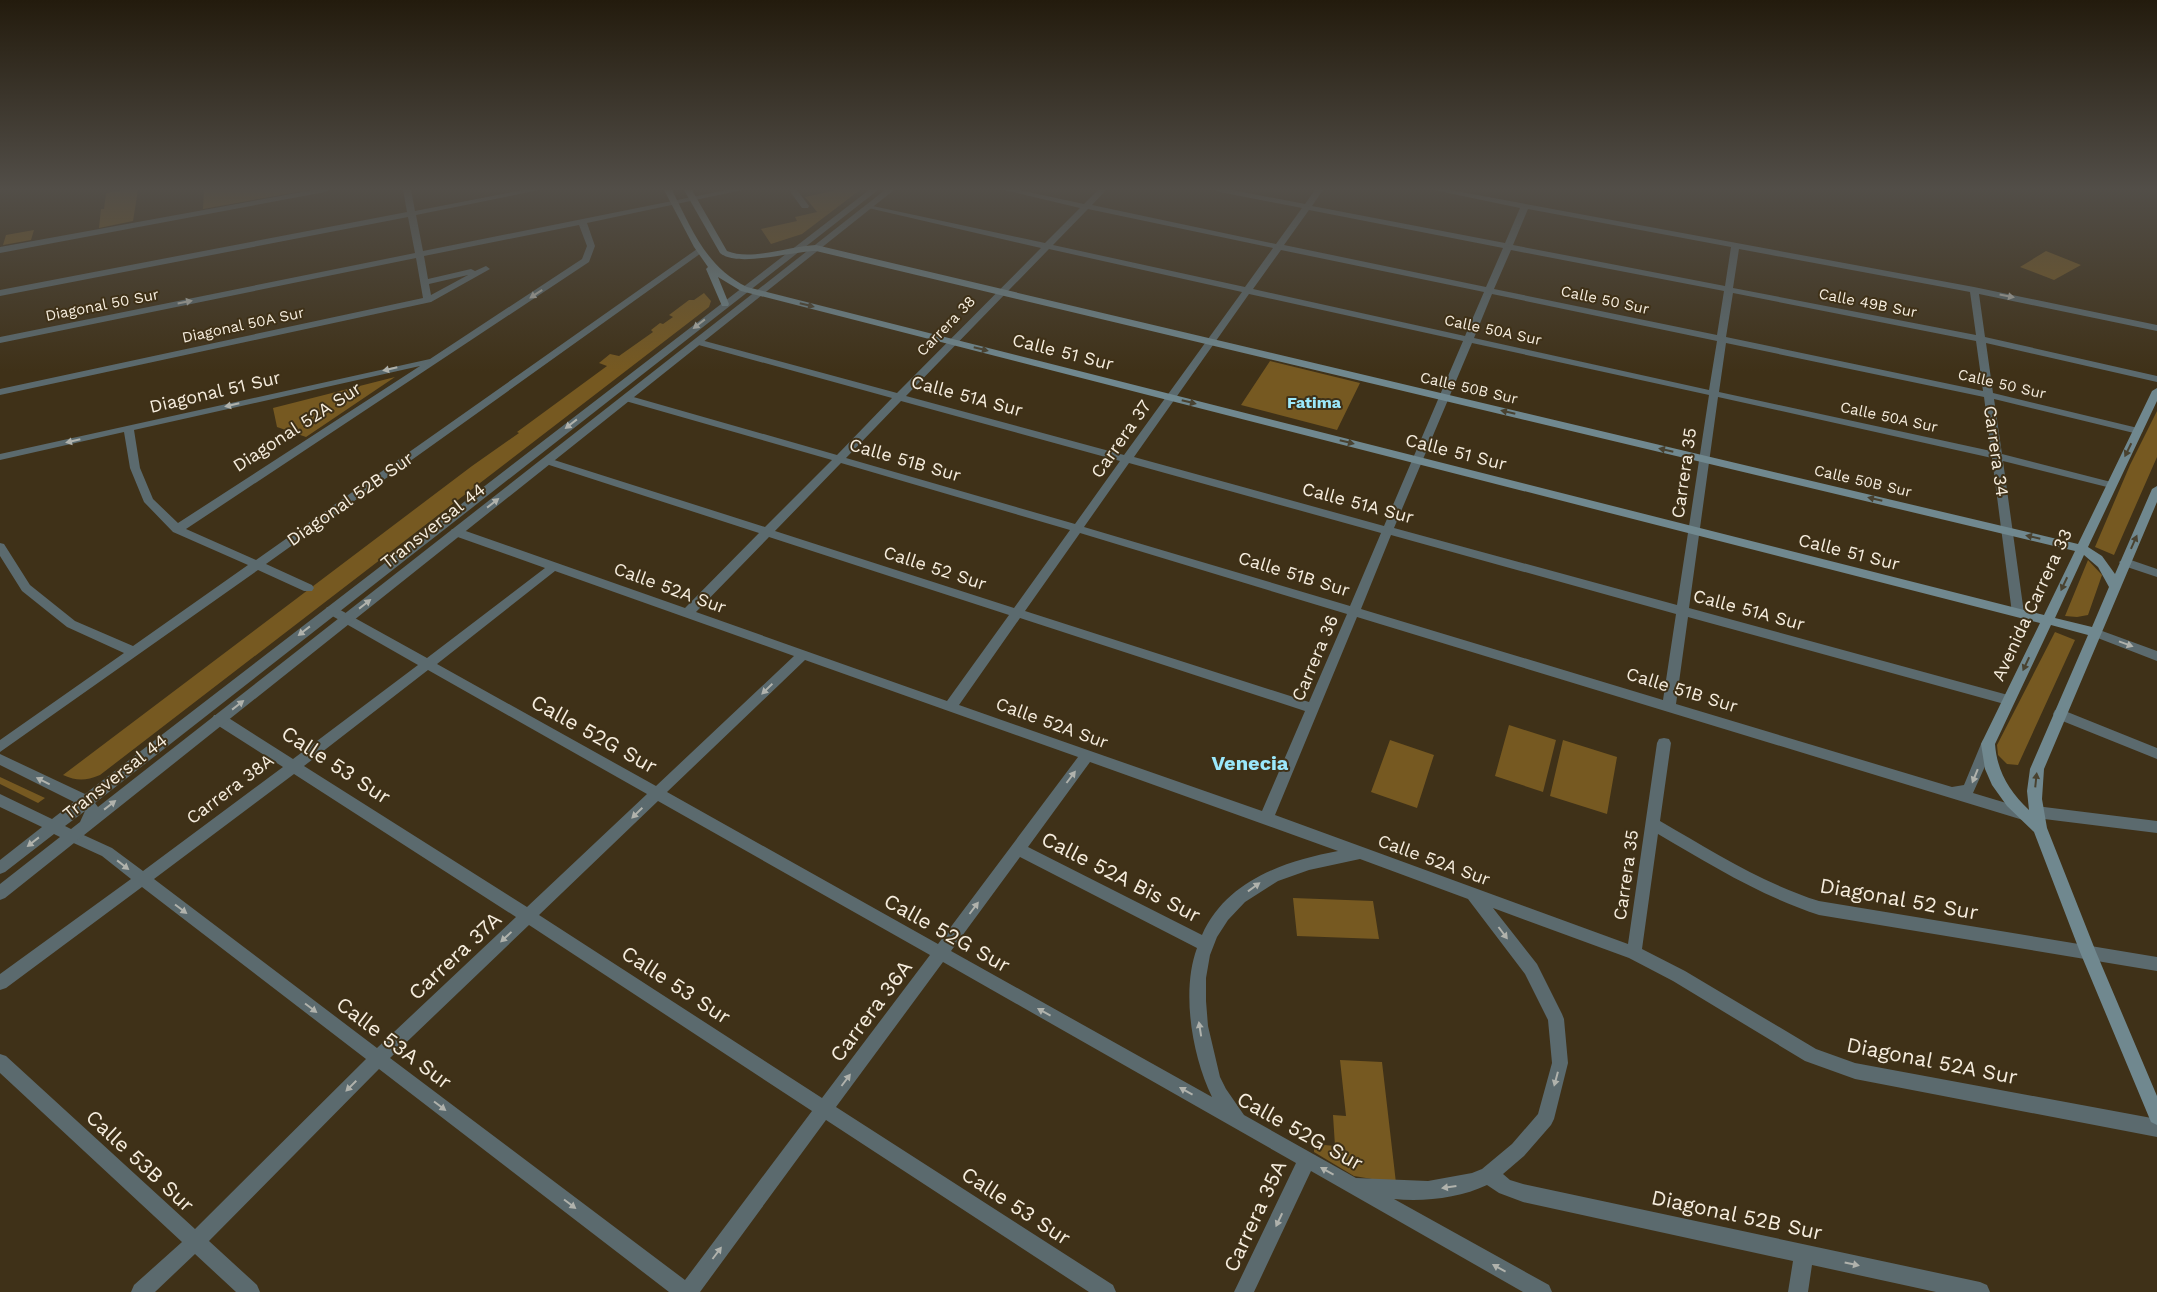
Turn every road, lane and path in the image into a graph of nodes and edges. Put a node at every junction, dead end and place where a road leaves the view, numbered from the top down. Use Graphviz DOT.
graph roads {
  1 [pos="223,250"];
  2 [pos="420,250"];
  3 [pos="440,250"];
  4 [pos="589,250"];
  5 [pos="700,250"];
  6 [pos="723,250"];
  7 [pos="790,250"];
  8 [pos="796,250"];
  9 [pos="813,250"];
  10 [pos="826,250"];
  11 [pos="1044,250"];
  12 [pos="1062,250"];
  13 [pos="1276,250"];
  14 [pos="1299,250"];
  15 [pos="1505,250"];
  16 [pos="1529,250"];
  17 [pos="1734,250"];
  18 [pos="1763,250"];
  19 [pos="421,254"];
  20 [pos="708,264"];
  21 [pos="425,282"];
  22 [pos="744,289"];
  23 [pos="1489,290"];
  24 [pos="1729,290"];
  25 [pos="1974,290"];
  26 [pos="1247,291"];
  27 [pos="1002,292"];
  28 [pos="0,293"];
  29 [pos="759,293"];
  30 [pos="428,300"];
  31 [pos="725,304"];
  32 [pos="2157,328"];
  33 [pos="1722,339"];
  34 [pos="1980,339"];
  35 [pos="0,340"];
  36 [pos="1468,340"];
  37 [pos="698,342"];
  38 [pos="953,342"];
  39 [pos="1211,342"];
  40 [pos="438,358"];
  41 [pos="2157,379"];
  42 [pos="2157,391"];
  43 [pos="0,392"];
  44 [pos="1714,394"];
  45 [pos="1988,394"];
  46 [pos="900,397"];
  47 [pos="1444,397"];
  48 [pos="626,398"];
  49 [pos="1171,398"];
  50 [pos="128,428"];
  51 [pos="2138,431"];
  52 [pos="1997,456"];
  53 [pos="0,457"];
  54 [pos="1128,459"];
  55 [pos="1705,459"];
  56 [pos="547,460"];
  57 [pos="838,460"];
  58 [pos="1417,460"];
  59 [pos="2112,485"];
  60 [pos="2156,496"];
  61 [pos="177,529"];
  62 [pos="1077,530"];
  63 [pos="1388,530"];
  64 [pos="1694,530"];
  65 [pos="2007,530"];
  66 [pos="456,532"];
  67 [pos="768,532"];
  68 [pos="0,548"];
  69 [pos="2081,548"];
  70 [pos="2125,562"];
  71 [pos="256,566"];
  72 [pos="553,566"];
  73 [pos="2157,573"];
  74 [pos="2114,586"];
  75 [pos="308,588"];
  76 [pos="331,610"];
  77 [pos="1683,611"];
  78 [pos="1353,612"];
  79 [pos="1018,613"];
  80 [pos="2018,613"];
  81 [pos="687,614"];
  82 [pos="347,618"];
  83 [pos="2047,620"];
  84 [pos="2094,632"];
  85 [pos="134,652"];
  86 [pos="802,655"];
  87 [pos="2157,656"];
  88 [pos="428,664"];
  89 [pos="2008,700"];
  90 [pos="1669,706"];
  91 [pos="950,707"];
  92 [pos="1312,708"];
  93 [pos="2060,714"];
  94 [pos="219,719"];
  95 [pos="1664,743"];
  96 [pos="1988,744"];
  97 [pos="0,747"];
  98 [pos="2157,754"];
  99 [pos="1087,756"];
  100 [pos="0,760"];
  101 [pos="294,766"];
  102 [pos="1950,792"];
  103 [pos="657,794"];
  104 [pos="0,800"];
  105 [pos="85,801"];
  106 [pos="2030,813"];
  107 [pos="1266,819"];
  108 [pos="86,824"];
  109 [pos="1653,824"];
  110 [pos="52,827"];
  111 [pos="2157,827"];
  112 [pos="72,836"];
  113 [pos="1018,849"];
  114 [pos="1361,853"];
  115 [pos="0,868"];
  116 [pos="143,880"];
  117 [pos="0,893"];
  118 [pos="1473,894"];
  119 [pos="528,916"];
  120 [pos="1206,944"];
  121 [pos="2088,952"];
  122 [pos="940,953"];
  123 [pos="1634,953"];
  124 [pos="2157,964"];
  125 [pos="0,983"];
  126 [pos="378,1059"];
  127 [pos="0,1062"];
  128 [pos="826,1108"];
  129 [pos="2157,1116"];
  130 [pos="1238,1121"];
  131 [pos="2157,1128"];
  132 [pos="1307,1160"];
  133 [pos="1488,1175"];
  134 [pos="1352,1185"];
  135 [pos="195,1242"];
  136 [pos="1804,1254"];
  137 [pos="142,1292"];
  138 [pos="250,1292"];
  139 [pos="687,1292"];
  140 [pos="1106,1292"];
  141 [pos="1244,1292"];
  142 [pos="1542,1292"];
  143 [pos="1798,1292"];
  144 [pos="1980,1292"];
  1 -- 28 [label="street"];
  2 -- 19 [label="street"];
  3 -- 19 [label="street, Diagonal 50 Sur"];
  4 -- 40 [label="street, Diagonal 52A Sur, one-way"];
  5 -- 20 [label="main road"];
  5 -- 71 [label="street, Diagonal 52B Sur"];
  6 -- 7 [label="main road, Calle 50B Sur"];
  8 -- 22 [label="street, Transversal 44"];
  9 -- 29 [label="street, Transversal 44"];
  10 -- 27 [label="main road, Calle 50B Sur"];
  11 -- 27 [label="street, Carrera 38"];
  12 -- 26 [label="street, Calle 50A Sur"];
  13 -- 26 [label="street, Carrera 37"];
  14 -- 23 [label="street, Calle 50 Sur"];
  15 -- 23 [label="street, Carrera 36"];
  16 -- 24 [label="street, Calle 49B Sur"];
  17 -- 24 [label="street, Carrera 35"];
  18 -- 25 [label="street"];
  19 -- 21 [label="street"];
  35 -- 19 [label="street, Diagonal 50 Sur, one-way"];
  20 -- 22 [label="main road, Calle 51 Sur"];
  20 -- 31 [label="main road"];
  21 -- 30 [label="street"];
  21 -- 30 [label="street, Diagonal 50A Sur"];
  22 -- 29 [label="main road, Calle 51 Sur"];
  22 -- 31 [label="street, Transversal 44"];
  23 -- 33 [label="street, Calle 50 Sur"];
  23 -- 36 [label="street, Carrera 36"];
  24 -- 33 [label="street, Carrera 35"];
  24 -- 34 [label="street, Calle 49B Sur"];
  25 -- 32 [label="street, one-way"];
  25 -- 34 [label="street, Carrera 34"];
  26 -- 36 [label="street, Calle 50A Sur"];
  26 -- 39 [label="street, Carrera 37"];
  27 -- 38 [label="street, Carrera 38"];
  27 -- 39 [label="main road, Calle 50B Sur"];
  29 -- 37 [label="street, Transversal 44"];
  29 -- 38 [label="main road, Calle 51 Sur, one-way"];
  30 -- 43 [label="street, Diagonal 50A Sur"];
  31 -- 76 [label="street, Transversal 44, one-way"];
  33 -- 44 [label="street, Carrera 35"];
  33 -- 45 [label="street, Calle 50 Sur"];
  34 -- 41 [label="street, Calle 49B Sur"];
  34 -- 45 [label="street, Carrera 34"];
  36 -- 44 [label="street, Calle 50A Sur"];
  36 -- 47 [label="street, Carrera 36"];
  37 -- 46 [label="street, Calle 51A Sur"];
  37 -- 48 [label="street, Transversal 44"];
  38 -- 46 [label="street, Carrera 38"];
  38 -- 49 [label="main road, Calle 51 Sur, one-way"];
  39 -- 47 [label="main road, Calle 50B Sur"];
  39 -- 49 [label="street, Carrera 37"];
  40 -- 50 [label="street, Diagonal 51 Sur, one-way"];
  40 -- 61 [label="street, Diagonal 52A Sur"];
  42 -- 51 [label="main road, Avenida Carrera 33"];
  44 -- 52 [label="street, Calle 50A Sur"];
  44 -- 55 [label="street, Carrera 35"];
  45 -- 51 [label="street, Calle 50 Sur"];
  45 -- 52 [label="street, Carrera 34"];
  46 -- 54 [label="street, Calle 51A Sur"];
  46 -- 57 [label="street, Carrera 38"];
  55 -- 47 [label="main road, Calle 50B Sur, one-way"];
  47 -- 58 [label="street, Carrera 36"];
  48 -- 56 [label="street, Transversal 44"];
  48 -- 57 [label="street, Calle 51B Sur"];
  49 -- 54 [label="street, Carrera 37"];
  49 -- 58 [label="main road, Calle 51 Sur, one-way"];
  50 -- 53 [label="street, Diagonal 51 Sur, one-way"];
  50 -- 61 [label="street"];
  51 -- 59 [label="main road, Avenida Carrera 33, one-way"];
  52 -- 59 [label="street, Calle 50A Sur"];
  52 -- 65 [label="street, Carrera 34"];
  54 -- 62 [label="street, Carrera 37"];
  54 -- 63 [label="street, Calle 51A Sur"];
  55 -- 64 [label="street, Carrera 35"];
  65 -- 55 [label="main road, Calle 50B Sur, one-way"];
  66 -- 56 [label="street, Transversal 44, one-way"];
  56 -- 67 [label="street, Calle 52 Sur"];
  57 -- 62 [label="street, Calle 51B Sur"];
  57 -- 67 [label="street, Carrera 38"];
  58 -- 63 [label="street, Carrera 36"];
  58 -- 64 [label="main road, Calle 51 Sur"];
  59 -- 69 [label="main road, Avenida Carrera 33"];
  70 -- 60 [label="main road, one-way"];
  61 -- 71 [label="street"];
  62 -- 78 [label="street, Calle 51B Sur"];
  62 -- 79 [label="street, Carrera 37"];
  63 -- 77 [label="street, Calle 51A Sur"];
  63 -- 78 [label="street, Carrera 36"];
  64 -- 77 [label="street, Carrera 35"];
  64 -- 80 [label="main road, Calle 51 Sur"];
  69 -- 65 [label="main road, Calle 50B Sur, one-way"];
  65 -- 80 [label="street, Carrera 34"];
  66 -- 72 [label="street, Calle 52A Sur"];
  82 -- 66 [label="street, Transversal 44, one-way"];
  67 -- 79 [label="street, Calle 52 Sur"];
  67 -- 81 [label="street, Carrera 38"];
  68 -- 85 [label="street"];
  69 -- 74 [label="main road, Calle 50B Sur"];
  69 -- 83 [label="main road, Avenida Carrera 33, one-way"];
  70 -- 73 [label="street"];
  70 -- 74 [label="main road"];
  71 -- 75 [label="street"];
  71 -- 85 [label="street, Diagonal 52B Sur"];
  72 -- 81 [label="street, Calle 52A Sur"];
  72 -- 88 [label="street, Carrera 38A"];
  74 -- 84 [label="main road"];
  76 -- 82 [label="street, Calle 52G Sur"];
  76 -- 105 [label="street, Transversal 44, one-way"];
  77 -- 89 [label="street, Calle 51A Sur"];
  77 -- 90 [label="street, Carrera 35"];
  78 -- 90 [label="street, Calle 51B Sur"];
  78 -- 92 [label="street, Carrera 36"];
  79 -- 91 [label="street, Carrera 37"];
  79 -- 92 [label="street, Calle 52 Sur"];
  80 -- 83 [label="main road, Calle 51 Sur"];
  81 -- 86 [label="street, Calle 52A Sur"];
  82 -- 88 [label="street, Calle 52G Sur"];
  94 -- 82 [label="street, Transversal 44, one-way"];
  83 -- 84 [label="main road, Calle 51 Sur"];
  83 -- 89 [label="main road, Avenida Carrera 33, one-way"];
  84 -- 87 [label="street, Calle 51 Sur, one-way"];
  84 -- 93 [label="main road"];
  85 -- 97 [label="street, Diagonal 52B Sur"];
  86 -- 91 [label="street, Calle 52A Sur"];
  86 -- 103 [label="street, Carrera 37A, one-way"];
  88 -- 101 [label="street, Carrera 38A"];
  88 -- 103 [label="street, Calle 52G Sur"];
  89 -- 96 [label="main road, Avenida Carrera 33"];
  90 -- 102 [label="street, Calle 51B Sur"];
  91 -- 99 [label="street, Calle 52A Sur"];
  92 -- 107 [label="street, Carrera 36"];
  93 -- 98 [label="street"];
  106 -- 93 [label="main road, one-way"];
  94 -- 101 [label="street, Calle 53 Sur"];
  108 -- 94 [label="street, Transversal 44, one-way"];
  95 -- 109 [label="street, Carrera 35"];
  96 -- 102 [label="street, one-way"];
  96 -- 106 [label="main road"];
  99 -- 107 [label="street, Calle 52A Sur"];
  113 -- 99 [label="street, Carrera 36A, one-way"];
  105 -- 100 [label="street, one-way"];
  101 -- 116 [label="street, Carrera 38A"];
  101 -- 119 [label="street, Calle 53 Sur"];
  102 -- 106 [label="street, Calle 51B Sur"];
  103 -- 119 [label="street, Carrera 37A, one-way"];
  103 -- 122 [label="street, Calle 52G Sur"];
  104 -- 110 [label="street, Calle 53A Sur"];
  105 -- 108 [label="street"];
  105 -- 110 [label="street, Transversal 44"];
  106 -- 111 [label="street, Calle 51B Sur"];
  106 -- 121 [label="main road"];
  107 -- 114 [label="street, Calle 52A Sur"];
  108 -- 112 [label="street, Transversal 44"];
  109 -- 121 [label="street, Diagonal 52 Sur"];
  109 -- 123 [label="street, Carrera 35"];
  110 -- 112 [label="street, Calle 53A Sur"];
  110 -- 115 [label="street, Transversal 44, one-way"];
  112 -- 116 [label="street, Calle 53A Sur, one-way"];
  112 -- 117 [label="street, Transversal 44"];
  113 -- 120 [label="street, Calle 52A Bis Sur"];
  122 -- 113 [label="street, Carrera 36A, one-way"];
  114 -- 118 [label="street, Calle 52A Sur"];
  120 -- 114 [label="street, one-way"];
  116 -- 125 [label="street, Carrera 38A"];
  116 -- 126 [label="street, Calle 53A Sur, one-way"];
  118 -- 123 [label="street, Calle 52A Sur"];
  118 -- 133 [label="street, one-way"];
  119 -- 126 [label="street, Carrera 37A, one-way"];
  119 -- 128 [label="street, Calle 53 Sur"];
  130 -- 120 [label="street, one-way"];
  121 -- 124 [label="street, Diagonal 52 Sur"];
  121 -- 129 [label="main road"];
  128 -- 122 [label="street, Carrera 36A, one-way"];
  130 -- 122 [label="street, Calle 52G Sur, one-way"];
  123 -- 131 [label="street, Diagonal 52A Sur"];
  126 -- 135 [label="street, Carrera 37A, one-way"];
  126 -- 139 [label="street, Calle 53A Sur, one-way"];
  127 -- 135 [label="street, Calle 53B Sur"];
  139 -- 128 [label="street, Carrera 36A, one-way"];
  128 -- 140 [label="street, Calle 53 Sur"];
  130 -- 132 [label="street, Calle 52G Sur"];
  134 -- 132 [label="street, Calle 52G Sur, one-way"];
  132 -- 141 [label="street, Carrera 35A, one-way"];
  133 -- 134 [label="street, one-way"];
  133 -- 136 [label="street, Diagonal 52B Sur"];
  142 -- 134 [label="street, Calle 52G Sur, one-way"];
  135 -- 137 [label="street, Carrera 37A"];
  135 -- 138 [label="street, Calle 53B Sur"];
  136 -- 143 [label="street"];
  136 -- 144 [label="street, Diagonal 52B Sur, one-way"];
}
